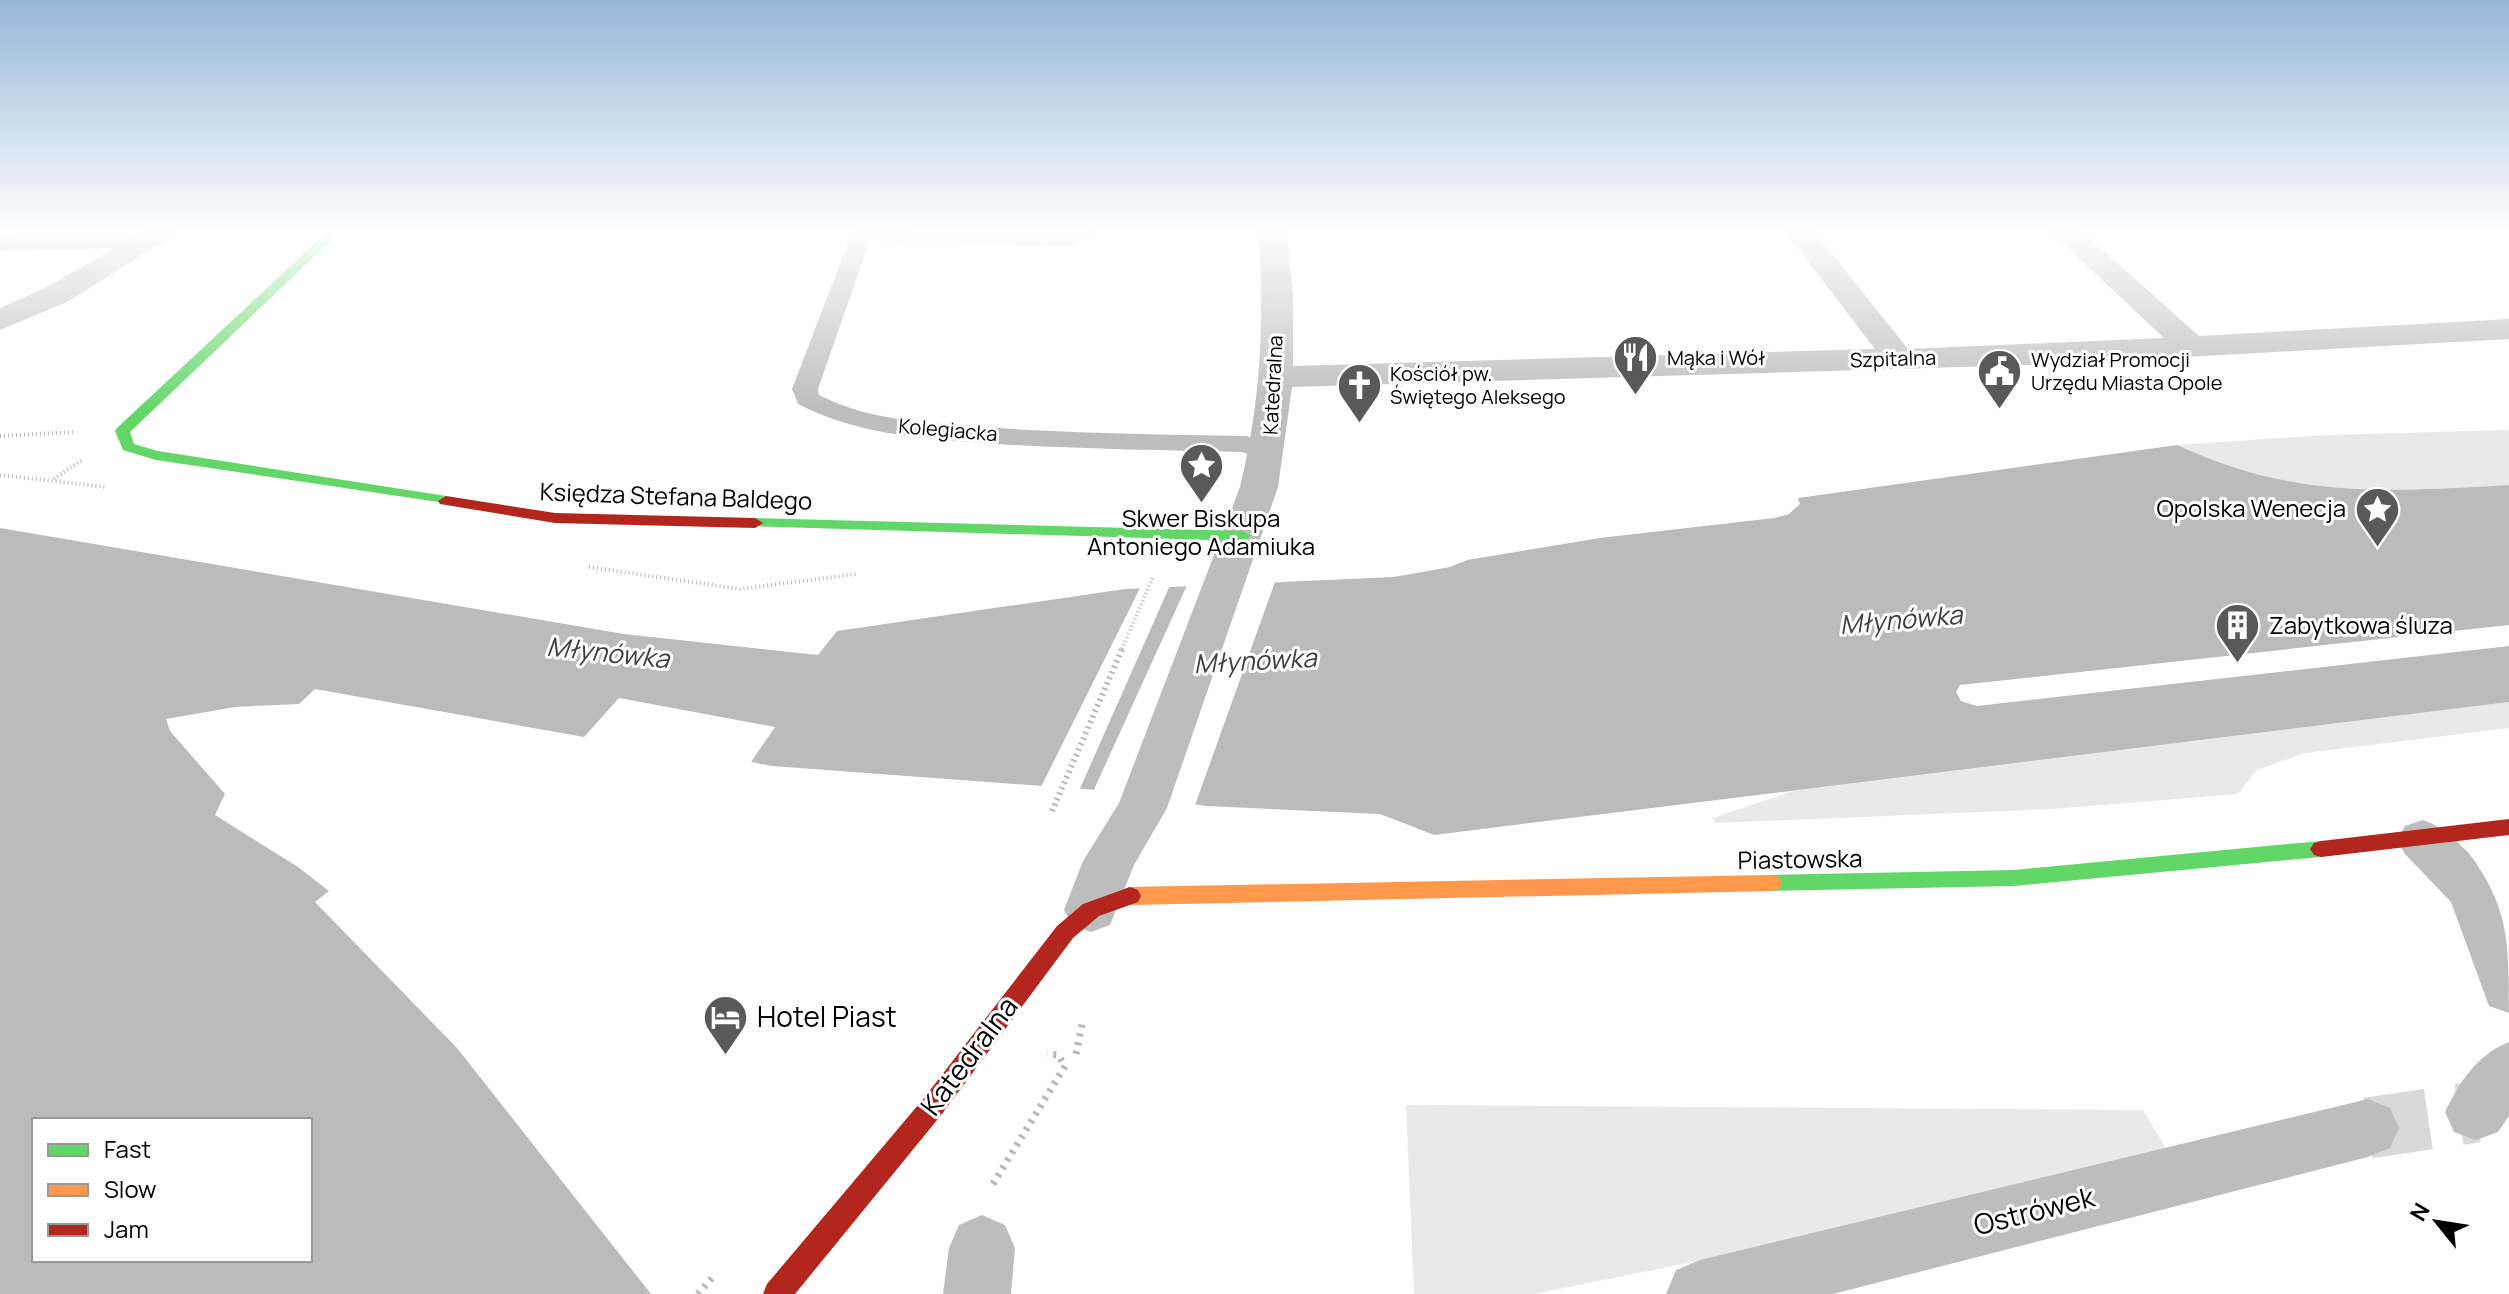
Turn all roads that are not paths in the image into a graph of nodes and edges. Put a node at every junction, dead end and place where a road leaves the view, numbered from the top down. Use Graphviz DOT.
graph roads {
  1 [pos="64,290"];
  2 [pos="272,290"];
  3 [pos="841,290"];
  4 [pos="1276,290"];
  5 [pos="1845,290"];
  6 [pos="2130,290"];
  7 [pos="0,320"];
  8 [pos="2509,329"];
  9 [pos="2193,348"];
  10 [pos="1899,359"];
  11 [pos="1276,377"];
  12 [pos="1268,453"];
  13 [pos="1243,536"];
  14 [pos="2509,827"];
  15 [pos="2423,840"];
  16 [pos="1091,910"];
  17 [pos="2509,989"];
  18 [pos="2368,1128"];
  19 [pos="777,1294"];
  20 [pos="1700,1294"];
  1 -- 7 [label="street"];
  2 -- 13 [label="street, Księdza Stefana Baldego"];
  3 -- 12 [label="lane, Kolegiacka"];
  4 -- 11 [label="street, Katedralna"];
  5 -- 10 [label="street"];
  6 -- 9 [label="street"];
  8 -- 9 [label="street, Szpitalna"];
  9 -- 10 [label="street, Szpitalna"];
  10 -- 11 [label="street, Szpitalna"];
  11 -- 12 [label="street, Katedralna"];
  12 -- 13 [label="street, Katedralna"];
  13 -- 16 [label="street, Katedralna"];
  14 -- 15 [label="street, Piastowska"];
  15 -- 16 [label="street, Piastowska"];
  15 -- 17 [label="street"];
  16 -- 19 [label="street, Katedralna"];
  18 -- 20 [label="street, Ostrówek"];
}
